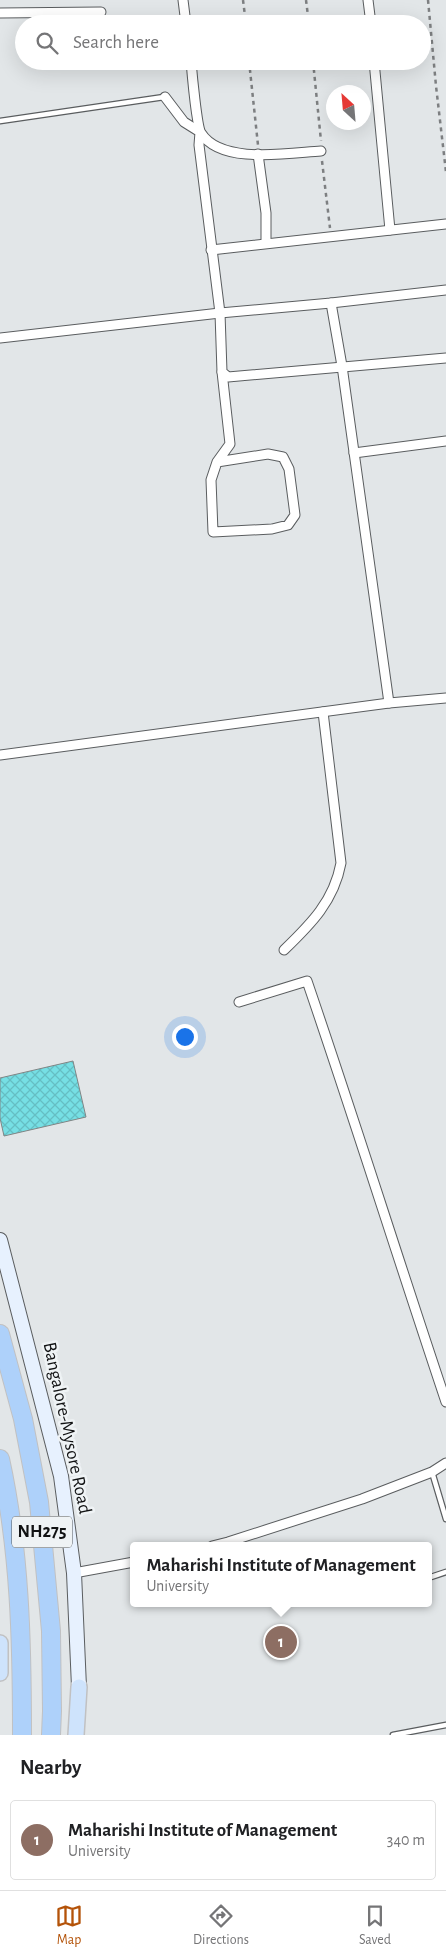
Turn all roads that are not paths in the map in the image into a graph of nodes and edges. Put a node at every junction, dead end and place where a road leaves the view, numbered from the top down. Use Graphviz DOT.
graph roads {
  1 [pos="183,0"];
  2 [pos="368,0"];
  3 [pos="0,12"];
  4 [pos="101,12"];
  5 [pos="185,15"];
  6 [pos="370,15"];
  7 [pos="192,70"];
  8 [pos="375,70"];
  9 [pos="165,97"];
  10 [pos="0,121"];
  11 [pos="200,132"];
  12 [pos="321,151"];
  13 [pos="258,154"];
  14 [pos="446,224"];
  15 [pos="390,230"];
  16 [pos="266,244"];
  17 [pos="211,250"];
  18 [pos="446,290"];
  19 [pos="331,303"];
  20 [pos="220,313"];
  21 [pos="0,338"];
  22 [pos="446,358"];
  23 [pos="342,366"];
  24 [pos="222,372"];
  25 [pos="446,441"];
  26 [pos="354,453"];
  27 [pos="217,462"];
  28 [pos="446,698"];
  29 [pos="389,703"];
  30 [pos="324,712"];
  31 [pos="0,756"];
  32 [pos="284,950"];
  33 [pos="240,1002"];
  34 [pos="0,1240"];
  35 [pos="0,1334"];
  36 [pos="446,1402"];
  37 [pos="0,1459"];
  38 [pos="446,1463"];
  39 [pos="432,1472"];
  40 [pos="446,1519"];
  41 [pos="6,1526"];
  42 [pos="228,1542"];
  43 [pos="130,1563"];
  44 [pos="446,1572"];
  45 [pos="74,1573"];
  46 [pos="432,1577"];
  47 [pos="0,1643"];
  48 [pos="0,1648"];
  49 [pos="0,1673"];
  50 [pos="79,1687"];
  51 [pos="446,1725"];
  52 [pos="22,1735"];
  53 [pos="51,1735"];
  54 [pos="76,1735"];
  55 [pos="82,1735"];
  56 [pos="393,1735"];
  1 -- 5 [label="street"];
  2 -- 6 [label="street"];
  3 -- 4 [label="street"];
  7 -- 11 [label="street"];
  8 -- 15 [label="street"];
  9 -- 10 [label="lane"];
  9 -- 11 [label="street"];
  11 -- 13 [label="street"];
  11 -- 17 [label="street"];
  12 -- 13 [label="street"];
  13 -- 16 [label="street"];
  14 -- 15 [label="street"];
  15 -- 16 [label="street"];
  16 -- 17 [label="street"];
  17 -- 20 [label="street"];
  18 -- 19 [label="street"];
  19 -- 20 [label="street"];
  19 -- 23 [label="street"];
  20 -- 21 [label="street"];
  20 -- 24 [label="street"];
  22 -- 23 [label="street"];
  23 -- 24 [label="street"];
  23 -- 26 [label="street"];
  24 -- 27 [label="street"];
  25 -- 26 [label="street"];
  26 -- 29 [label="street"];
  27 -- 27 [label="street"];
  28 -- 29 [label="street"];
  29 -- 30 [label="street"];
  30 -- 31 [label="street"];
  30 -- 32 [label="street"];
  33 -- 36 [label="street"];
  34 -- 45 [label="street, Bangalore-Mysore Road / NH275"];
  35 -- 53 [label="highway, NH275"];
  37 -- 41 [label="highway, NH275"];
  38 -- 39 [label="street"];
  39 -- 40 [label="lane"];
  39 -- 42 [label="street"];
  41 -- 52 [label="highway, NH275"];
  43 -- 45 [label="street"];
  44 -- 46 [label="lane"];
  45 -- 50 [label="street, Bangalore-Mysore Road / NH275"];
  47 -- 48 [label="main road"];
  48 -- 49 [label="main road"];
  50 -- 54 [label="main road, Bangalore-Mysore Road / NH275"];
  50 -- 55 [label="main road, Bangalore-Mysore Road / NH275"];
  51 -- 56 [label="lane"];
}
